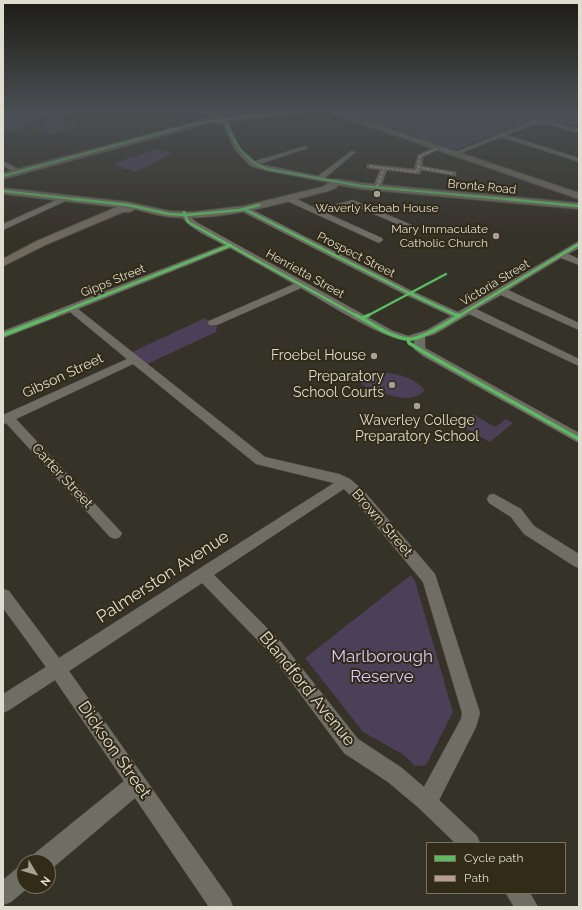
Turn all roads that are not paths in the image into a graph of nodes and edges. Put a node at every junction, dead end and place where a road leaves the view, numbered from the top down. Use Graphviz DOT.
graph roads {
  1 [pos="86,153"];
  2 [pos="242,153"];
  3 [pos="287,153"];
  4 [pos="351,153"];
  5 [pos="426,153"];
  6 [pos="558,153"];
  7 [pos="454,154"];
  8 [pos="579,160"];
  9 [pos="3,163"];
  10 [pos="253,164"];
  11 [pos="370,166"];
  12 [pos="418,167"];
  13 [pos="384,168"];
  14 [pos="18,172"];
  15 [pos="454,174"];
  16 [pos="3,176"];
  17 [pos="319,179"];
  18 [pos="336,182"];
  19 [pos="377,187"];
  20 [pos="3,191"];
  21 [pos="68,198"];
  22 [pos="288,198"];
  23 [pos="578,201"];
  24 [pos="259,204"];
  25 [pos="125,207"];
  26 [pos="244,209"];
  27 [pos="318,211"];
  28 [pos="161,212"];
  29 [pos="186,215"];
  30 [pos="410,226"];
  31 [pos="3,227"];
  32 [pos="379,240"];
  33 [pos="579,244"];
  34 [pos="231,245"];
  35 [pos="561,255"];
  36 [pos="579,262"];
  37 [pos="3,263"];
  38 [pos="301,284"];
  39 [pos="501,291"];
  40 [pos="71,308"];
  41 [pos="469,310"];
  42 [pos="459,316"];
  43 [pos="213,323"];
  44 [pos="579,327"];
  45 [pos="3,335"];
  46 [pos="420,336"];
  47 [pos="135,359"];
  48 [pos="579,363"];
  49 [pos="6,419"];
  50 [pos="579,439"];
  51 [pos="344,482"];
  52 [pos="494,499"];
  53 [pos="115,533"];
  54 [pos="579,562"];
  55 [pos="204,575"];
  56 [pos="3,596"];
  57 [pos="56,669"];
  58 [pos="3,704"];
  59 [pos="137,783"];
  60 [pos="427,802"];
  61 [pos="469,842"];
  62 [pos="52,854"];
  63 [pos="16,883"];
  64 [pos="3,894"];
  65 [pos="518,894"];
  66 [pos="222,907"];
  67 [pos="527,907"];
  1 -- 14 [label="main road"];
  2 -- 10 [label="street"];
  3 -- 10 [label="street"];
  4 -- 17 [label="street"];
  5 -- 12 [label="street"];
  6 -- 8 [label="street"];
  7 -- 23 [label="main road"];
  9 -- 14 [label="street"];
  10 -- 17 [label="street"];
  11 -- 13 [label="street"];
  12 -- 13 [label="street"];
  12 -- 15 [label="street"];
  13 -- 19 [label="street"];
  14 -- 16 [label="main road"];
  17 -- 18 [label="street"];
  18 -- 19 [label="main road, Bronte Road"];
  18 -- 22 [label="main road"];
  19 -- 23 [label="main road, Bronte Road"];
  20 -- 21 [label="main road"];
  21 -- 25 [label="main road"];
  21 -- 31 [label="street"];
  22 -- 24 [label="main road"];
  22 -- 27 [label="street"];
  24 -- 26 [label="main road"];
  24 -- 28 [label="main road"];
  25 -- 28 [label="main road"];
  25 -- 37 [label="main road"];
  26 -- 29 [label="main road"];
  26 -- 42 [label="street, Prospect Street"];
  27 -- 30 [label="street"];
  27 -- 32 [label="street"];
  28 -- 29 [label="main road"];
  29 -- 34 [label="street, Henrietta Street"];
  33 -- 35 [label="street, Victoria Street"];
  34 -- 38 [label="street, Henrietta Street"];
  34 -- 40 [label="street, Gipps Street"];
  35 -- 36 [label="street"];
  35 -- 39 [label="street, Victoria Street"];
  38 -- 43 [label="street"];
  38 -- 46 [label="street, Henrietta Street"];
  39 -- 41 [label="street, Victoria Street"];
  39 -- 44 [label="street"];
  40 -- 45 [label="street, Gipps Street"];
  40 -- 47 [label="street, Brown Street"];
  41 -- 42 [label="street, Victoria Street"];
  41 -- 48 [label="street"];
  42 -- 46 [label="street, Victoria Street"];
  46 -- 50 [label="street"];
  47 -- 49 [label="street, Gibson Street"];
  47 -- 51 [label="street, Brown Street"];
  49 -- 53 [label="street, Carter Street"];
  51 -- 55 [label="street, Palmerston Avenue"];
  51 -- 60 [label="street, Brown Street"];
  52 -- 54 [label="street"];
  55 -- 57 [label="street, Palmerston Avenue"];
  55 -- 60 [label="street, Blandford Avenue"];
  56 -- 57 [label="street, Dickson Street"];
  57 -- 58 [label="street, Palmerston Avenue"];
  57 -- 59 [label="street, Dickson Street"];
  59 -- 62 [label="street"];
  59 -- 66 [label="street, Dickson Street"];
  60 -- 61 [label="street, Blandford Avenue"];
  63 -- 64 [label="street"];
  65 -- 67 [label="street"];
}
